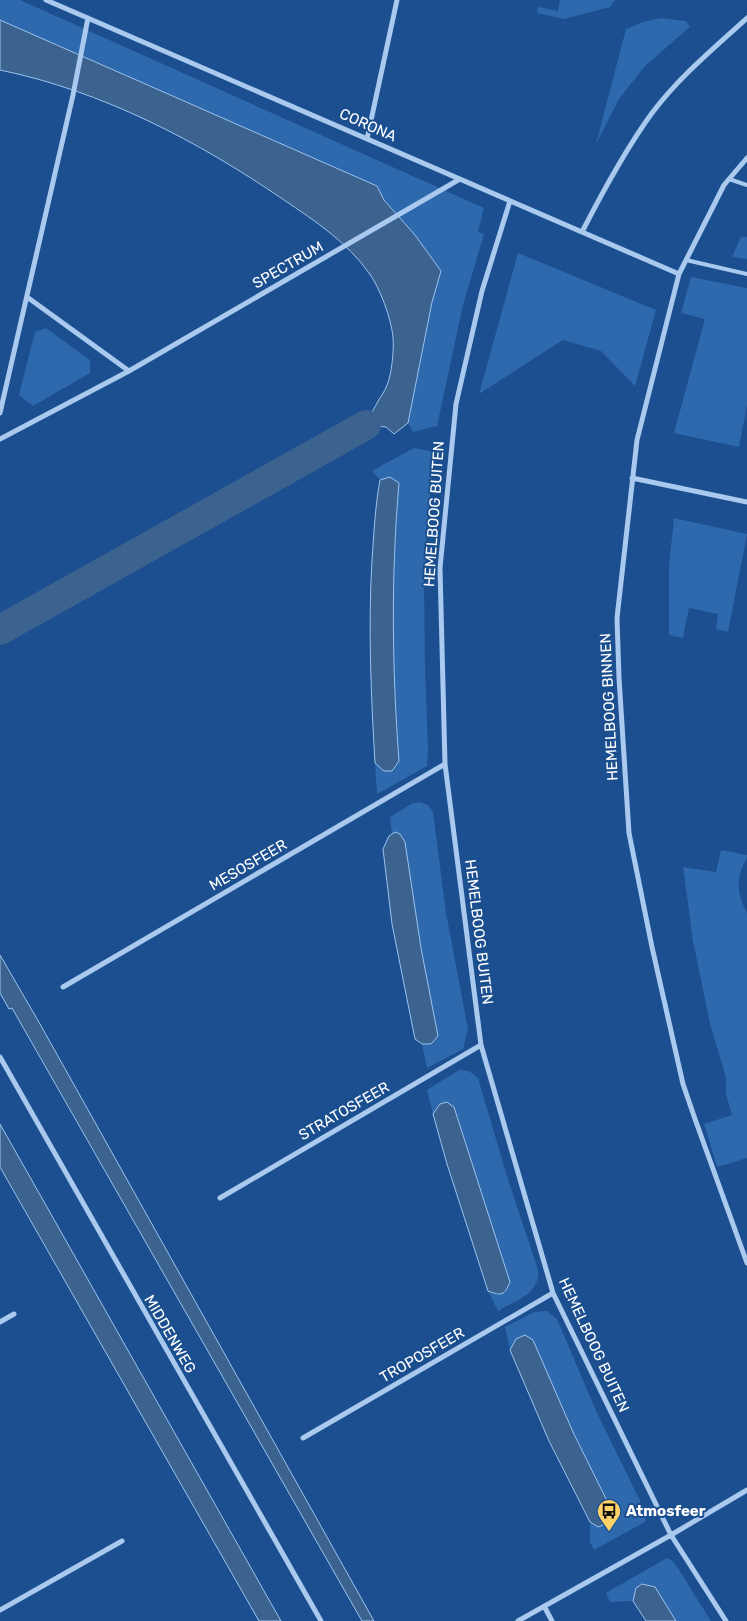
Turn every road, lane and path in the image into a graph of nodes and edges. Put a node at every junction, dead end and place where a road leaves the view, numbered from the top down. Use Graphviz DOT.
graph roads {
  1 [pos="46,0"];
  2 [pos="397,0"];
  3 [pos="88,18"];
  4 [pos="747,18"];
  5 [pos="367,139"];
  6 [pos="747,158"];
  7 [pos="460,179"];
  8 [pos="729,179"];
  9 [pos="747,185"];
  10 [pos="510,201"];
  11 [pos="582,232"];
  12 [pos="686,260"];
  13 [pos="679,274"];
  14 [pos="747,274"];
  15 [pos="27,297"];
  16 [pos="128,371"];
  17 [pos="0,413"];
  18 [pos="0,439"];
  19 [pos="632,478"];
  20 [pos="747,502"];
  21 [pos="445,764"];
  22 [pos="63,987"];
  23 [pos="481,1045"];
  24 [pos="0,1058"];
  25 [pos="220,1198"];
  26 [pos="747,1263"];
  27 [pos="553,1294"];
  28 [pos="14,1314"];
  29 [pos="0,1322"];
  30 [pos="303,1438"];
  31 [pos="747,1490"];
  32 [pos="671,1535"];
  33 [pos="122,1541"];
  34 [pos="544,1606"];
  35 [pos="0,1610"];
  36 [pos="321,1621"];
  37 [pos="518,1621"];
  38 [pos="552,1621"];
  39 [pos="726,1621"];
  1 -- 3 [label="street, CORONA"];
  2 -- 5 [label="street"];
  3 -- 5 [label="street, CORONA"];
  3 -- 15 [label="street"];
  4 -- 11 [label="street"];
  5 -- 7 [label="street, CORONA"];
  6 -- 8 [label="street, HEMELBOOG BINNEN"];
  7 -- 10 [label="street, CORONA"];
  7 -- 16 [label="street, SPECTRUM"];
  8 -- 9 [label="lane"];
  8 -- 12 [label="street, HEMELBOOG BINNEN"];
  10 -- 11 [label="street, CORONA"];
  10 -- 21 [label="street, HEMELBOOG BUITEN"];
  11 -- 13 [label="street, CORONA"];
  12 -- 13 [label="street, HEMELBOOG BINNEN"];
  12 -- 14 [label="lane"];
  13 -- 19 [label="street, HEMELBOOG BINNEN"];
  15 -- 16 [label="street"];
  15 -- 17 [label="street"];
  16 -- 18 [label="street, SPECTRUM"];
  19 -- 20 [label="street"];
  19 -- 26 [label="street, HEMELBOOG BINNEN"];
  21 -- 22 [label="street, MESOSFEER"];
  21 -- 23 [label="street, HEMELBOOG BUITEN"];
  23 -- 25 [label="street, STRATOSFEER"];
  23 -- 27 [label="street, HEMELBOOG BUITEN"];
  24 -- 36 [label="street, MIDDENWEG"];
  27 -- 30 [label="street, TROPOSFEER"];
  27 -- 32 [label="street, HEMELBOOG BUITEN"];
  28 -- 29 [label="street"];
  31 -- 32 [label="street"];
  32 -- 34 [label="street"];
  32 -- 39 [label="street, HEMELBOOG BUITEN"];
  33 -- 35 [label="street"];
  34 -- 37 [label="street"];
  34 -- 38 [label="street"];
}
